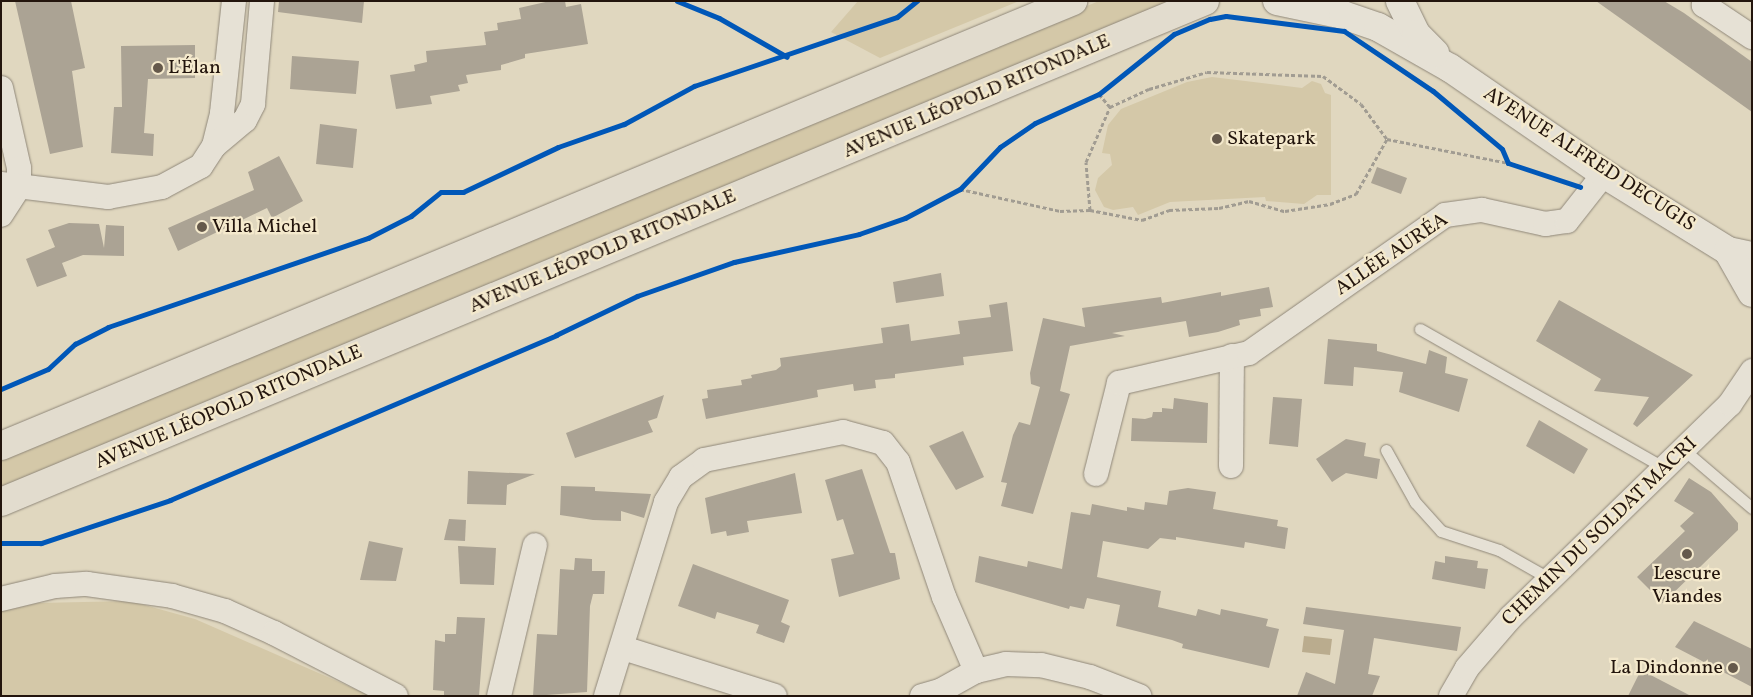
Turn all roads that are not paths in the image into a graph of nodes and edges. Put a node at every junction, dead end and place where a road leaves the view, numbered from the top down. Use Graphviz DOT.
graph roads {
  1 [pos="234,1"];
  2 [pos="262,1"];
  3 [pos="1073,1"];
  4 [pos="1205,1"];
  5 [pos="1277,1"];
  6 [pos="1400,1"];
  7 [pos="1708,1"];
  8 [pos="1752,37"];
  9 [pos="1450,68"];
  10 [pos="1,88"];
  11 [pos="214,146"];
  12 [pos="1604,174"];
  13 [pos="10,186"];
  14 [pos="1,215"];
  15 [pos="1740,254"];
  16 [pos="1752,293"];
  17 [pos="1420,329"];
  18 [pos="1232,356"];
  19 [pos="1752,371"];
  20 [pos="1,446"];
  21 [pos="1386,450"];
  22 [pos="1684,450"];
  23 [pos="1231,466"];
  24 [pos="1665,468"];
  25 [pos="1096,474"];
  26 [pos="1,502"];
  27 [pos="1752,508"];
  28 [pos="535,545"];
  29 [pos="1550,579"];
  30 [pos="1,586"];
  31 [pos="55,586"];
  32 [pos="1,599"];
  33 [pos="623,648"];
  34 [pos="976,671"];
  35 [pos="396,696"];
  36 [pos="499,696"];
  37 [pos="606,696"];
  38 [pos="775,696"];
  39 [pos="922,696"];
  40 [pos="1139,696"];
  41 [pos="1451,696"];
  1 -- 11 [label="street"];
  2 -- 11 [label="street"];
  3 -- 20 [label="highway"];
  4 -- 26 [label="highway, AVENUE LÉOPOLD RITONDALE"];
  5 -- 9 [label="street"];
  6 -- 9 [label="street"];
  7 -- 8 [label="street"];
  9 -- 12 [label="street, AVENUE ALFRED DECUGIS"];
  10 -- 13 [label="street"];
  11 -- 13 [label="street"];
  12 -- 15 [label="street, AVENUE ALFRED DECUGIS"];
  12 -- 18 [label="street, ALLÉE AURÉA"];
  13 -- 14 [label="street"];
  15 -- 16 [label="street, AVENUE ALFRED DECUGIS"];
  17 -- 24 [label="lane"];
  18 -- 23 [label="street"];
  18 -- 25 [label="street, ALLÉE AURÉA"];
  19 -- 22 [label="street, CHEMIN DU SOLDAT MACRI"];
  21 -- 29 [label="lane"];
  22 -- 24 [label="street, CHEMIN DU SOLDAT MACRI"];
  22 -- 27 [label="lane"];
  24 -- 29 [label="street, CHEMIN DU SOLDAT MACRI"];
  28 -- 36 [label="street"];
  29 -- 41 [label="street, CHEMIN DU SOLDAT MACRI"];
  30 -- 31 [label="street"];
  31 -- 32 [label="street"];
  31 -- 35 [label="street"];
  33 -- 34 [label="street"];
  33 -- 37 [label="street"];
  33 -- 38 [label="street"];
  34 -- 39 [label="street"];
  34 -- 40 [label="street"];
}
